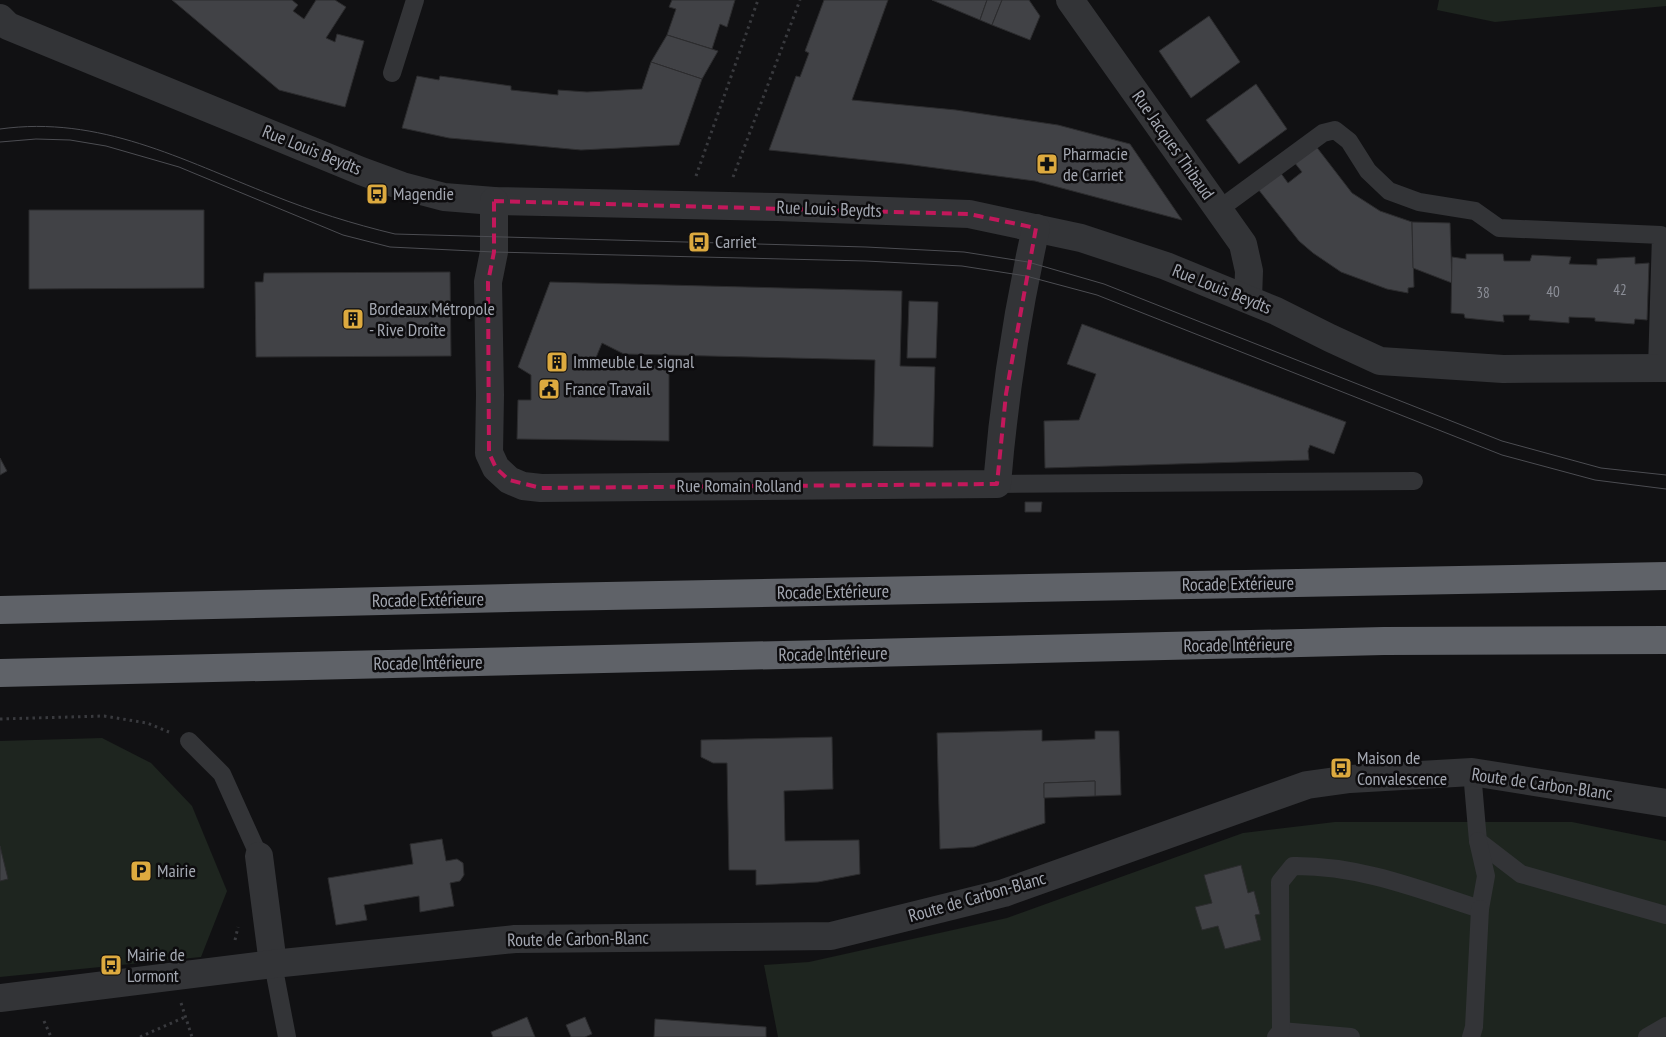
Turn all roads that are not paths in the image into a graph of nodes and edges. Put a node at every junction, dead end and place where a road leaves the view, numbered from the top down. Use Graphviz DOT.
graph roads {
  1 [pos="415,0"];
  2 [pos="1070,0"];
  3 [pos="0,18"];
  4 [pos="392,73"];
  5 [pos="494,201"];
  6 [pos="1218,210"];
  7 [pos="1036,228"];
  8 [pos="1248,299"];
  9 [pos="1662,368"];
  10 [pos="1414,481"];
  11 [pos="997,484"];
  12 [pos="1666,576"];
  13 [pos="0,610"];
  14 [pos="1666,640"];
  15 [pos="1384,641"];
  16 [pos="1666,655"];
  17 [pos="0,673"];
  18 [pos="189,741"];
  19 [pos="1472,772"];
  20 [pos="1666,803"];
  21 [pos="1478,841"];
  22 [pos="259,856"];
  23 [pos="1480,909"];
  24 [pos="1666,915"];
  25 [pos="273,964"];
  26 [pos="0,998"];
  27 [pos="1666,1026"];
  28 [pos="1278,1034"];
  29 [pos="286,1037"];
  30 [pos="1351,1037"];
  31 [pos="1471,1037"];
  32 [pos="1647,1037"];
  1 -- 4 [label="lane"];
  2 -- 6 [label="street, Rue Jacques Thibaud"];
  3 -- 5 [label="street, Rue Louis Beydts"];
  5 -- 7 [label="street, Rue Louis Beydts"];
  5 -- 11 [label="street, Rue Romain Rolland"];
  6 -- 8 [label="street, Rue Jacques Thibaud"];
  6 -- 9 [label="lane"];
  7 -- 8 [label="street, Rue Louis Beydts"];
  7 -- 11 [label="street"];
  8 -- 9 [label="street, Rue Louis Beydts"];
  10 -- 11 [label="lane"];
  12 -- 13 [label="highway, Rocade Extérieure"];
  14 -- 15 [label="highway, Rocade Intérieure"];
  15 -- 16 [label="highway"];
  15 -- 17 [label="highway, Rocade Intérieure"];
  18 -- 22 [label="lane"];
  19 -- 20 [label="street, Route de Carbon-Blanc"];
  19 -- 21 [label="lane"];
  19 -- 25 [label="street, Route de Carbon-Blanc"];
  21 -- 23 [label="lane"];
  21 -- 24 [label="lane"];
  22 -- 25 [label="street"];
  23 -- 28 [label="lane"];
  23 -- 31 [label="lane"];
  25 -- 26 [label="street, Route de Carbon-Blanc"];
  25 -- 29 [label="lane"];
  27 -- 32 [label="lane"];
  28 -- 30 [label="lane"];
}
